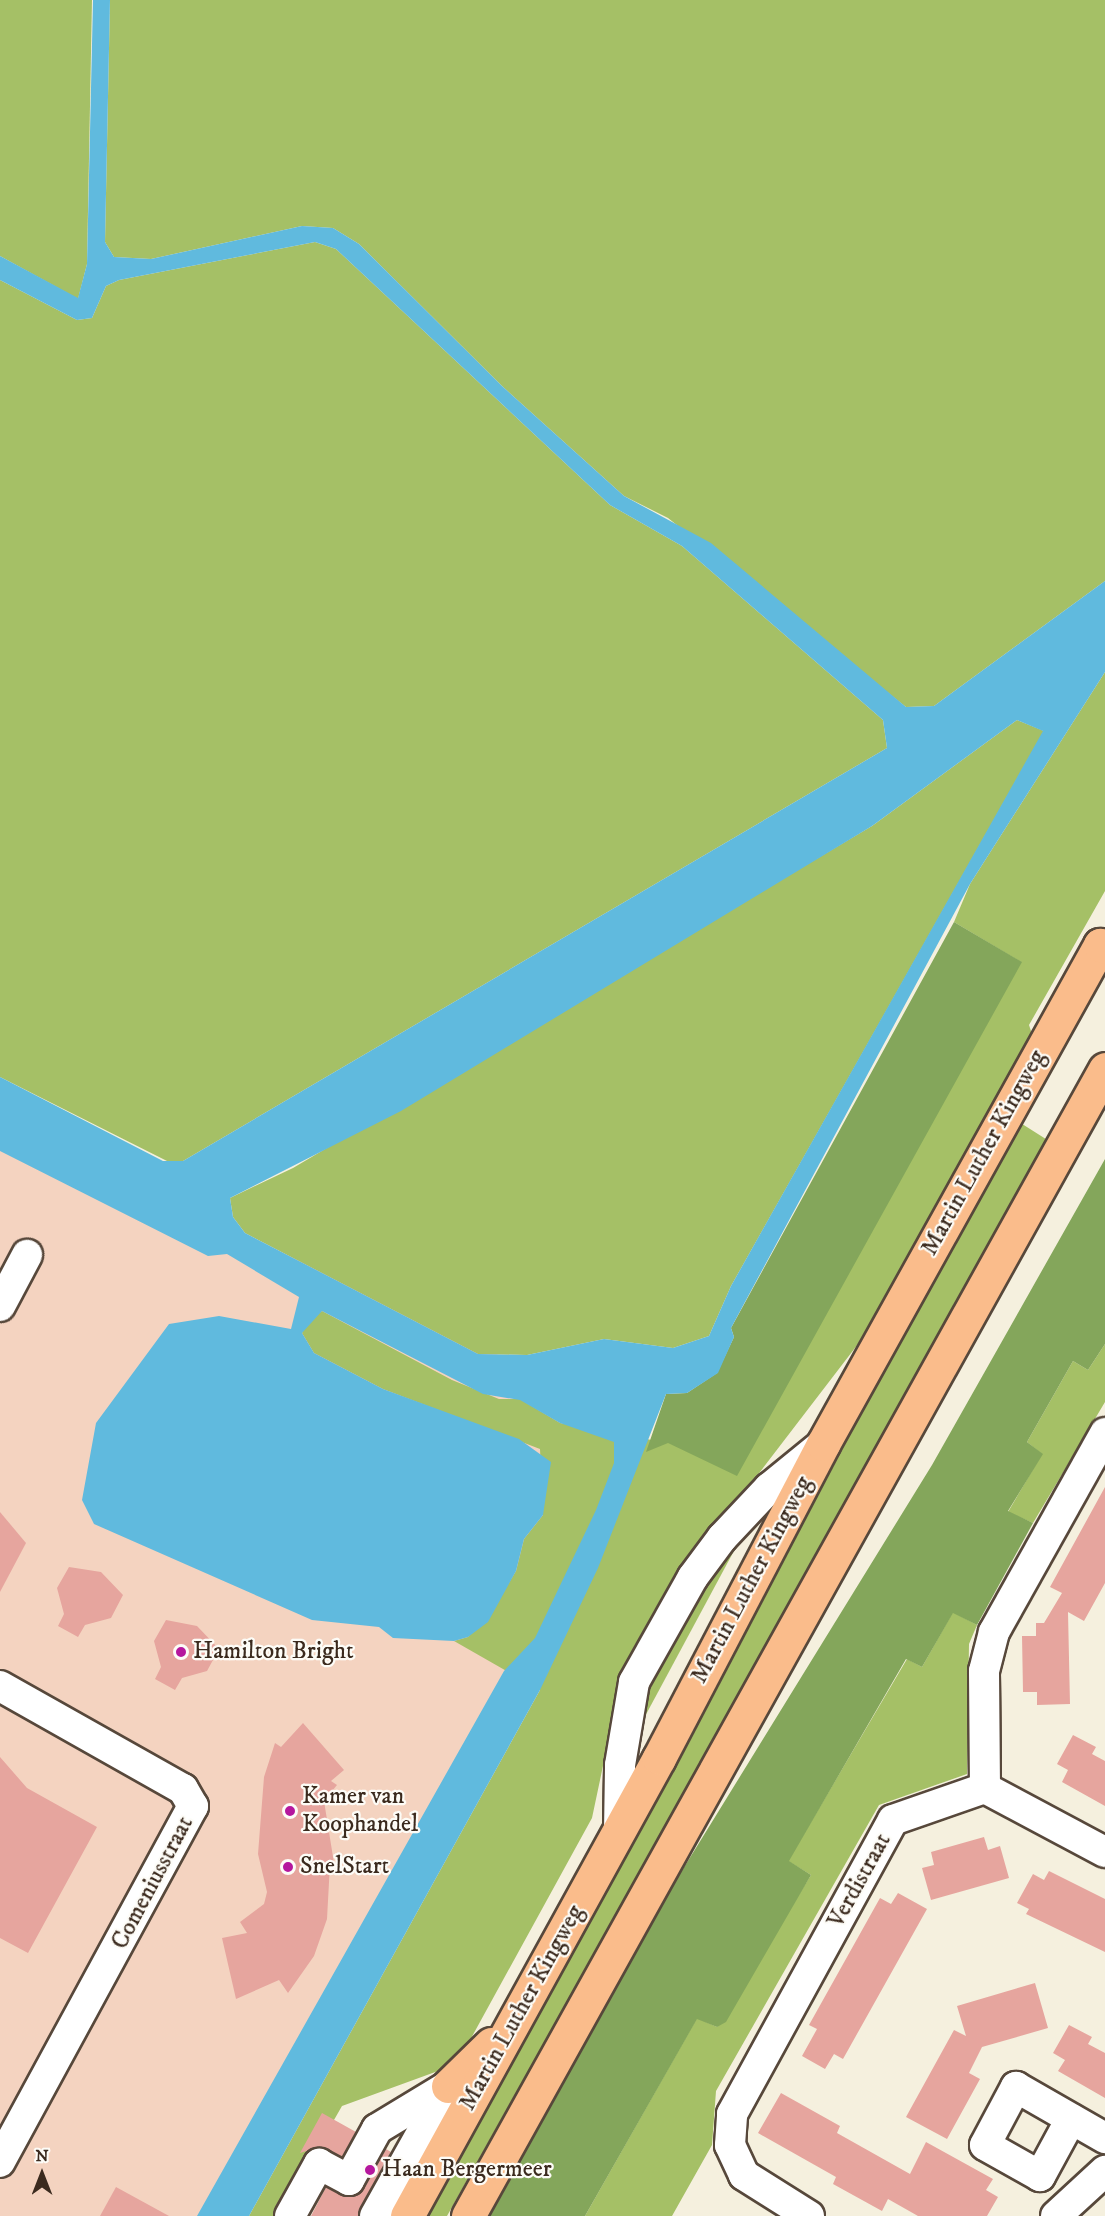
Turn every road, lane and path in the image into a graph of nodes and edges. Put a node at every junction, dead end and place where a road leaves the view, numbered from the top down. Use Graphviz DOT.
graph roads {
  1 [pos="1102,946"];
  2 [pos="1105,1069"];
  3 [pos="27,1255"];
  4 [pos="0,1306"];
  5 [pos="1105,1433"];
  6 [pos="823,1444"];
  7 [pos="0,1686"];
  8 [pos="985,1788"];
  9 [pos="619,1832"];
  10 [pos="1105,1852"];
  11 [pos="518,2017"];
  12 [pos="448,2086"];
  13 [pos="1071,2119"];
  14 [pos="1105,2138"];
  15 [pos="0,2162"];
  16 [pos="1105,2170"];
  17 [pos="349,2180"];
  18 [pos="389,2211"];
  19 [pos="290,2216"];
  20 [pos="468,2216"];
  21 [pos="809,2216"];
  22 [pos="1056,2216"];
  1 -- 6 [label="highway, Martin Luther Kingweg"];
  2 -- 20 [label="highway"];
  3 -- 4 [label="street"];
  5 -- 8 [label="street"];
  6 -- 9 [label="highway, Martin Luther Kingweg"];
  6 -- 9 [label="street"];
  7 -- 15 [label="street, Comeniusstraat"];
  8 -- 10 [label="street"];
  8 -- 21 [label="street, Verdistraat"];
  9 -- 11 [label="highway, Martin Luther Kingweg"];
  11 -- 12 [label="highway"];
  11 -- 18 [label="highway, Martin Luther Kingweg"];
  12 -- 17 [label="street"];
  12 -- 18 [label="street"];
  13 -- 14 [label="street"];
  16 -- 22 [label="street"];
  17 -- 18 [label="street"];
  17 -- 19 [label="street"];
}
